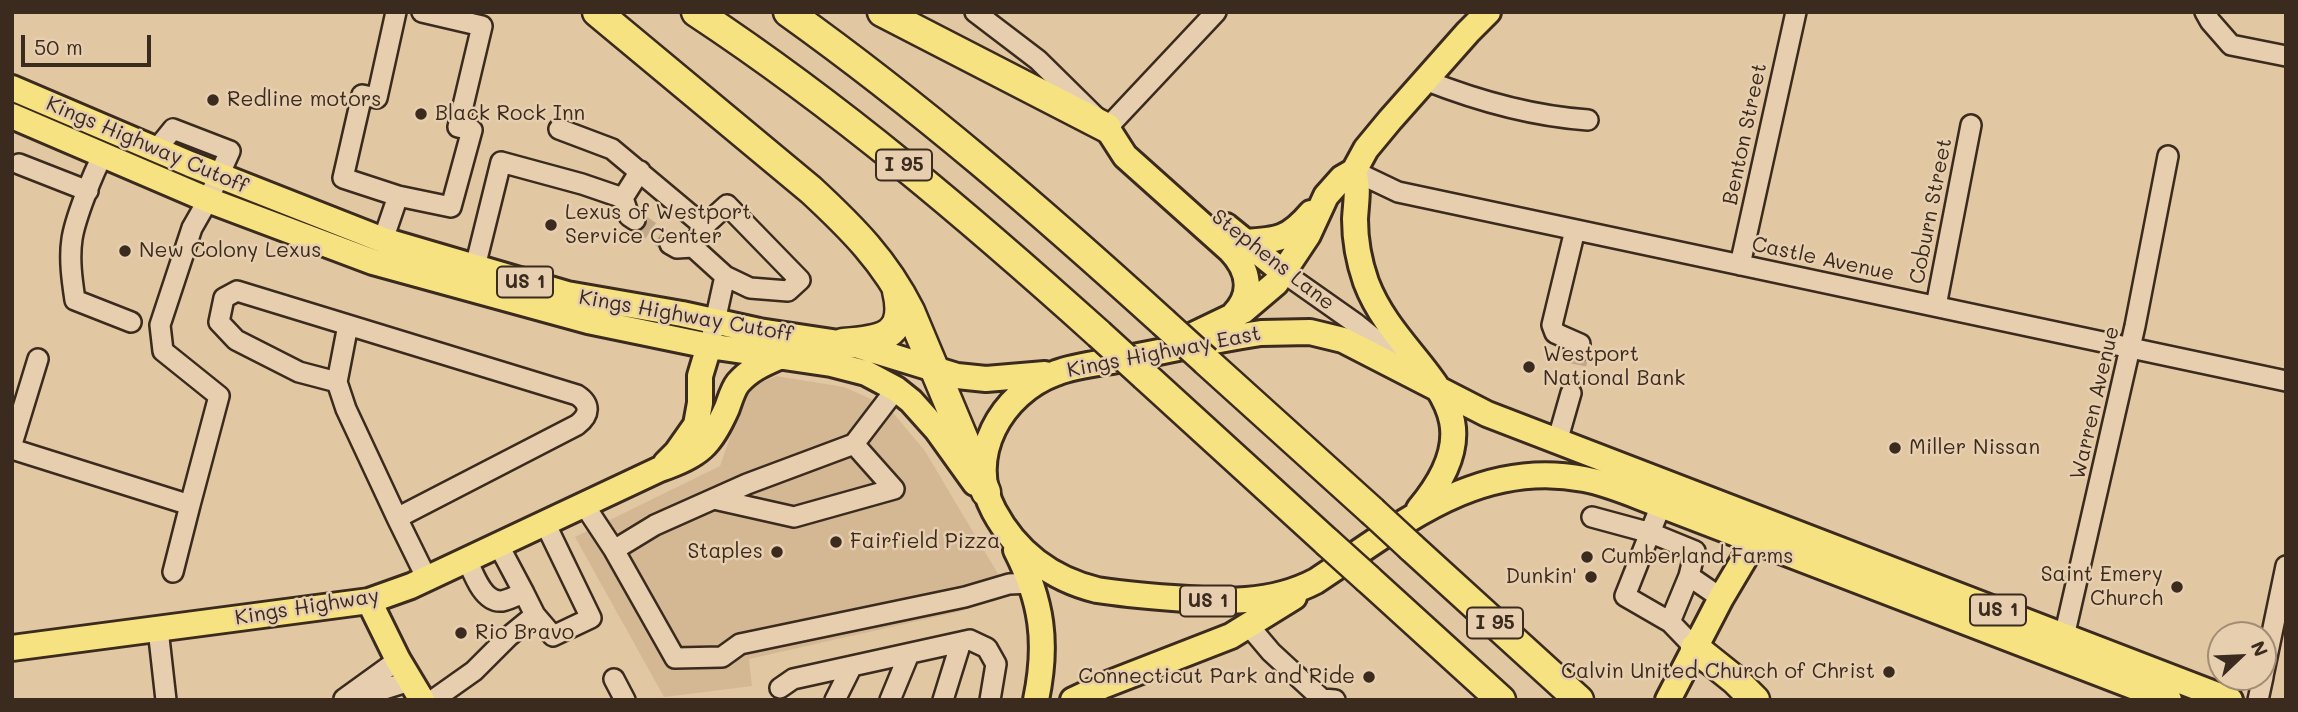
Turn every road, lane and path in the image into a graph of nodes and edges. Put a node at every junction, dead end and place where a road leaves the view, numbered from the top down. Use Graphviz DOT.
graph roads {
  1 [pos="396,12"];
  2 [pos="422,12"];
  3 [pos="597,12"];
  4 [pos="696,12"];
  5 [pos="788,12"];
  6 [pos="882,12"];
  7 [pos="975,12"];
  8 [pos="1216,12"];
  9 [pos="1488,12"];
  10 [pos="1796,12"];
  11 [pos="2205,12"];
  12 [pos="2286,56"];
  13 [pos="1425,80"];
  14 [pos="12,88"];
  15 [pos="12,116"];
  16 [pos="1588,120"];
  17 [pos="1972,125"];
  18 [pos="1107,128"];
  19 [pos="559,129"];
  20 [pos="103,155"];
  21 [pos="2168,156"];
  22 [pos="19,164"];
  23 [pos="640,171"];
  24 [pos="1354,172"];
  25 [pos="219,176"];
  26 [pos="88,191"];
  27 [pos="398,196"];
  28 [pos="1325,196"];
  29 [pos="623,198"];
  30 [pos="208,200"];
  31 [pos="635,220"];
  32 [pos="704,226"];
  33 [pos="1574,230"];
  34 [pos="383,240"];
  35 [pos="1245,242"];
  36 [pos="670,244"];
  37 [pos="693,247"];
  38 [pos="1740,265"];
  39 [pos="1284,273"];
  40 [pos="725,276"];
  41 [pos="472,278"];
  42 [pos="896,285"];
  43 [pos="1936,306"];
  44 [pos="1229,319"];
  45 [pos="715,321"];
  46 [pos="131,322"];
  47 [pos="348,325"];
  48 [pos="843,343"];
  49 [pos="709,346"];
  50 [pos="2130,348"];
  51 [pos="1580,350"];
  52 [pos="780,356"];
  53 [pos="38,359"];
  54 [pos="1146,365"];
  55 [pos="935,371"];
  56 [pos="1056,372"];
  57 [pos="2286,381"];
  58 [pos="337,382"];
  59 [pos="896,389"];
  60 [pos="1440,392"];
  61 [pos="1570,393"];
  62 [pos="1557,442"];
  63 [pos="854,444"];
  64 [pos="12,447"];
  65 [pos="660,469"];
  66 [pos="714,499"];
  67 [pos="989,499"];
  68 [pos="190,505"];
  69 [pos="1661,505"];
  70 [pos="585,506"];
  71 [pos="1592,517"];
  72 [pos="397,518"];
  73 [pos="1409,519"];
  74 [pos="1706,522"];
  75 [pos="546,525"];
  76 [pos="1006,531"];
  77 [pos="1760,531"];
  78 [pos="1651,533"];
  79 [pos="499,545"];
  80 [pos="614,550"];
  81 [pos="1695,551"];
  82 [pos="467,559"];
  83 [pos="2286,566"];
  84 [pos="173,572"];
  85 [pos="1689,576"];
  86 [pos="427,579"];
  87 [pos="1316,581"];
  88 [pos="1031,583"];
  89 [pos="524,593"];
  90 [pos="1721,598"];
  91 [pos="369,601"];
  92 [pos="535,615"];
  93 [pos="1670,622"];
  94 [pos="1249,626"];
  95 [pos="158,629"];
  96 [pos="961,642"];
  97 [pos="2062,647"];
  98 [pos="12,648"];
  99 [pos="1695,648"];
  100 [pos="2277,650"];
  101 [pos="909,654"];
  102 [pos="852,666"];
  103 [pos="614,679"];
  104 [pos="410,680"];
  105 [pos="780,688"];
  106 [pos="2188,692"];
  107 [pos="344,699"];
  108 [pos="1321,699"];
  109 [pos="166,700"];
  110 [pos="433,700"];
  111 [pos="625,700"];
  112 [pos="835,700"];
  113 [pos="890,700"];
  114 [pos="943,700"];
  115 [pos="990,700"];
  116 [pos="1036,700"];
  117 [pos="1073,700"];
  118 [pos="1335,700"];
  119 [pos="1501,700"];
  120 [pos="1579,700"];
  121 [pos="1668,700"];
  122 [pos="1755,700"];
  123 [pos="2169,700"];
  124 [pos="2230,700"];
  1 -- 27 [label="street"];
  2 -- 27 [label="street"];
  3 -- 42 [label="highway"];
  4 -- 54 [label="highway, I 95, bridge"];
  5 -- 120 [label="highway, I 95, bridge"];
  6 -- 18 [label="highway"];
  7 -- 18 [label="street, Stephens Lane"];
  8 -- 18 [label="street"];
  9 -- 13 [label="main road"];
  10 -- 38 [label="street, Benton Street"];
  11 -- 12 [label="street"];
  13 -- 16 [label="street"];
  13 -- 24 [label="main road"];
  14 -- 25 [label="main road, Kings Highway Cutoff / US 1"];
  15 -- 20 [label="main road, Kings Highway Cutoff / US 1"];
  17 -- 43 [label="street, Coburn Street"];
  18 -- 35 [label="main road, Stephens Lane"];
  18 -- 44 [label="main road, Stephens Lane"];
  19 -- 23 [label="street"];
  20 -- 26 [label="street"];
  20 -- 30 [label="main road, Kings Highway Cutoff / US 1"];
  21 -- 50 [label="street, Warren Avenue"];
  22 -- 26 [label="street"];
  23 -- 29 [label="street"];
  23 -- 32 [label="street"];
  24 -- 28 [label="main road"];
  24 -- 33 [label="street, Castle Avenue"];
  24 -- 60 [label="main road"];
  25 -- 30 [label="street"];
  25 -- 34 [label="main road, Kings Highway Cutoff / US 1"];
  26 -- 46 [label="street"];
  27 -- 34 [label="street"];
  28 -- 35 [label="main road"];
  28 -- 39 [label="main road"];
  29 -- 31 [label="street"];
  29 -- 41 [label="street"];
  30 -- 41 [label="main road, Kings Highway Cutoff / US 1"];
  30 -- 68 [label="street"];
  32 -- 37 [label="street"];
  32 -- 40 [label="street"];
  33 -- 38 [label="street, Castle Avenue"];
  33 -- 51 [label="street"];
  34 -- 41 [label="main road, Kings Highway Cutoff / US 1"];
  35 -- 39 [label="main road, Stephens Lane"];
  36 -- 37 [label="street"];
  37 -- 40 [label="street"];
  38 -- 43 [label="street, Castle Avenue"];
  39 -- 44 [label="main road"];
  39 -- 60 [label="street, Stephens Lane"];
  40 -- 45 [label="street"];
  41 -- 45 [label="main road, Kings Highway Cutoff / US 1"];
  41 -- 49 [label="main road, Kings Highway Cutoff / US 1"];
  42 -- 48 [label="highway"];
  42 -- 55 [label="highway"];
  43 -- 50 [label="street, Castle Avenue"];
  44 -- 54 [label="main road"];
  45 -- 48 [label="main road, Kings Highway Cutoff / US 1"];
  45 -- 49 [label="street"];
  47 -- 58 [label="street"];
  47 -- 58 [label="street"];
  47 -- 72 [label="street"];
  48 -- 55 [label="main road, Kings Highway Cutoff / US 1"];
  49 -- 52 [label="main road, Kings Highway Cutoff / US 1"];
  49 -- 65 [label="main road, Kings Highway"];
  50 -- 57 [label="street, Castle Avenue"];
  50 -- 97 [label="street, Warren Avenue"];
  52 -- 59 [label="main road, Kings Highway Cutoff / US 1"];
  52 -- 65 [label="main road, Kings Highway"];
  53 -- 64 [label="street"];
  54 -- 56 [label="main road, Kings Highway East / US 1"];
  54 -- 60 [label="main road, Kings Highway East / US 1"];
  54 -- 119 [label="highway, I 95, bridge"];
  55 -- 56 [label="main road, Kings Highway Cutoff / US 1"];
  55 -- 67 [label="highway"];
  56 -- 67 [label="main road, Kings Highway East / US 1"];
  58 -- 72 [label="street"];
  59 -- 63 [label="street"];
  59 -- 67 [label="main road, Kings Highway Cutoff / US 1"];
  60 -- 62 [label="main road, Kings Highway East / US 1"];
  60 -- 73 [label="main road"];
  61 -- 62 [label="street"];
  62 -- 77 [label="main road, Kings Highway East / US 1"];
  63 -- 66 [label="street"];
  63 -- 66 [label="street"];
  64 -- 68 [label="street"];
  65 -- 70 [label="main road, Kings Highway"];
  66 -- 80 [label="street"];
  67 -- 76 [label="main road, Kings Highway East / US 1"];
  68 -- 84 [label="street"];
  69 -- 73 [label="main road, Kings Highway East / US 1"];
  69 -- 74 [label="main road, Kings Highway East / US 1"];
  69 -- 78 [label="street"];
  70 -- 75 [label="main road, Kings Highway"];
  70 -- 80 [label="street"];
  71 -- 78 [label="street"];
  72 -- 86 [label="street"];
  73 -- 87 [label="main road, Kings Highway East / US 1"];
  74 -- 77 [label="main road, Kings Highway East / US 1"];
  74 -- 81 [label="street"];
  75 -- 79 [label="main road, Kings Highway"];
  75 -- 92 [label="street"];
  76 -- 87 [label="main road, Kings Highway East / US 1"];
  76 -- 88 [label="main road"];
  77 -- 90 [label="main road"];
  77 -- 97 [label="main road, Kings Highway East / US 1"];
  78 -- 81 [label="street"];
  78 -- 93 [label="street"];
  79 -- 82 [label="main road, Kings Highway"];
  79 -- 89 [label="street"];
  80 -- 88 [label="street"];
  81 -- 85 [label="street"];
  82 -- 86 [label="main road, Kings Highway"];
  82 -- 89 [label="street"];
  83 -- 100 [label="street"];
  85 -- 90 [label="street"];
  85 -- 93 [label="street"];
  86 -- 91 [label="main road, Kings Highway"];
  87 -- 94 [label="main road"];
  88 -- 116 [label="main road"];
  89 -- 92 [label="street"];
  90 -- 99 [label="main road"];
  91 -- 95 [label="main road, Kings Highway"];
  91 -- 104 [label="main road"];
  92 -- 110 [label="street"];
  93 -- 99 [label="street"];
  94 -- 108 [label="street"];
  94 -- 117 [label="main road"];
  95 -- 98 [label="main road, Kings Highway"];
  95 -- 109 [label="street"];
  96 -- 101 [label="street"];
  96 -- 114 [label="street"];
  96 -- 115 [label="street"];
  97 -- 106 [label="main road, Kings Highway East / US 1"];
  97 -- 123 [label="main road, Kings Highway East / US 1"];
  99 -- 121 [label="main road"];
  99 -- 122 [label="highway"];
  101 -- 102 [label="street"];
  101 -- 113 [label="street"];
  102 -- 105 [label="street"];
  102 -- 112 [label="street"];
  103 -- 111 [label="street"];
  104 -- 107 [label="street"];
  106 -- 124 [label="main road, Kings Highway East / US 1"];
  108 -- 118 [label="street"];
}
